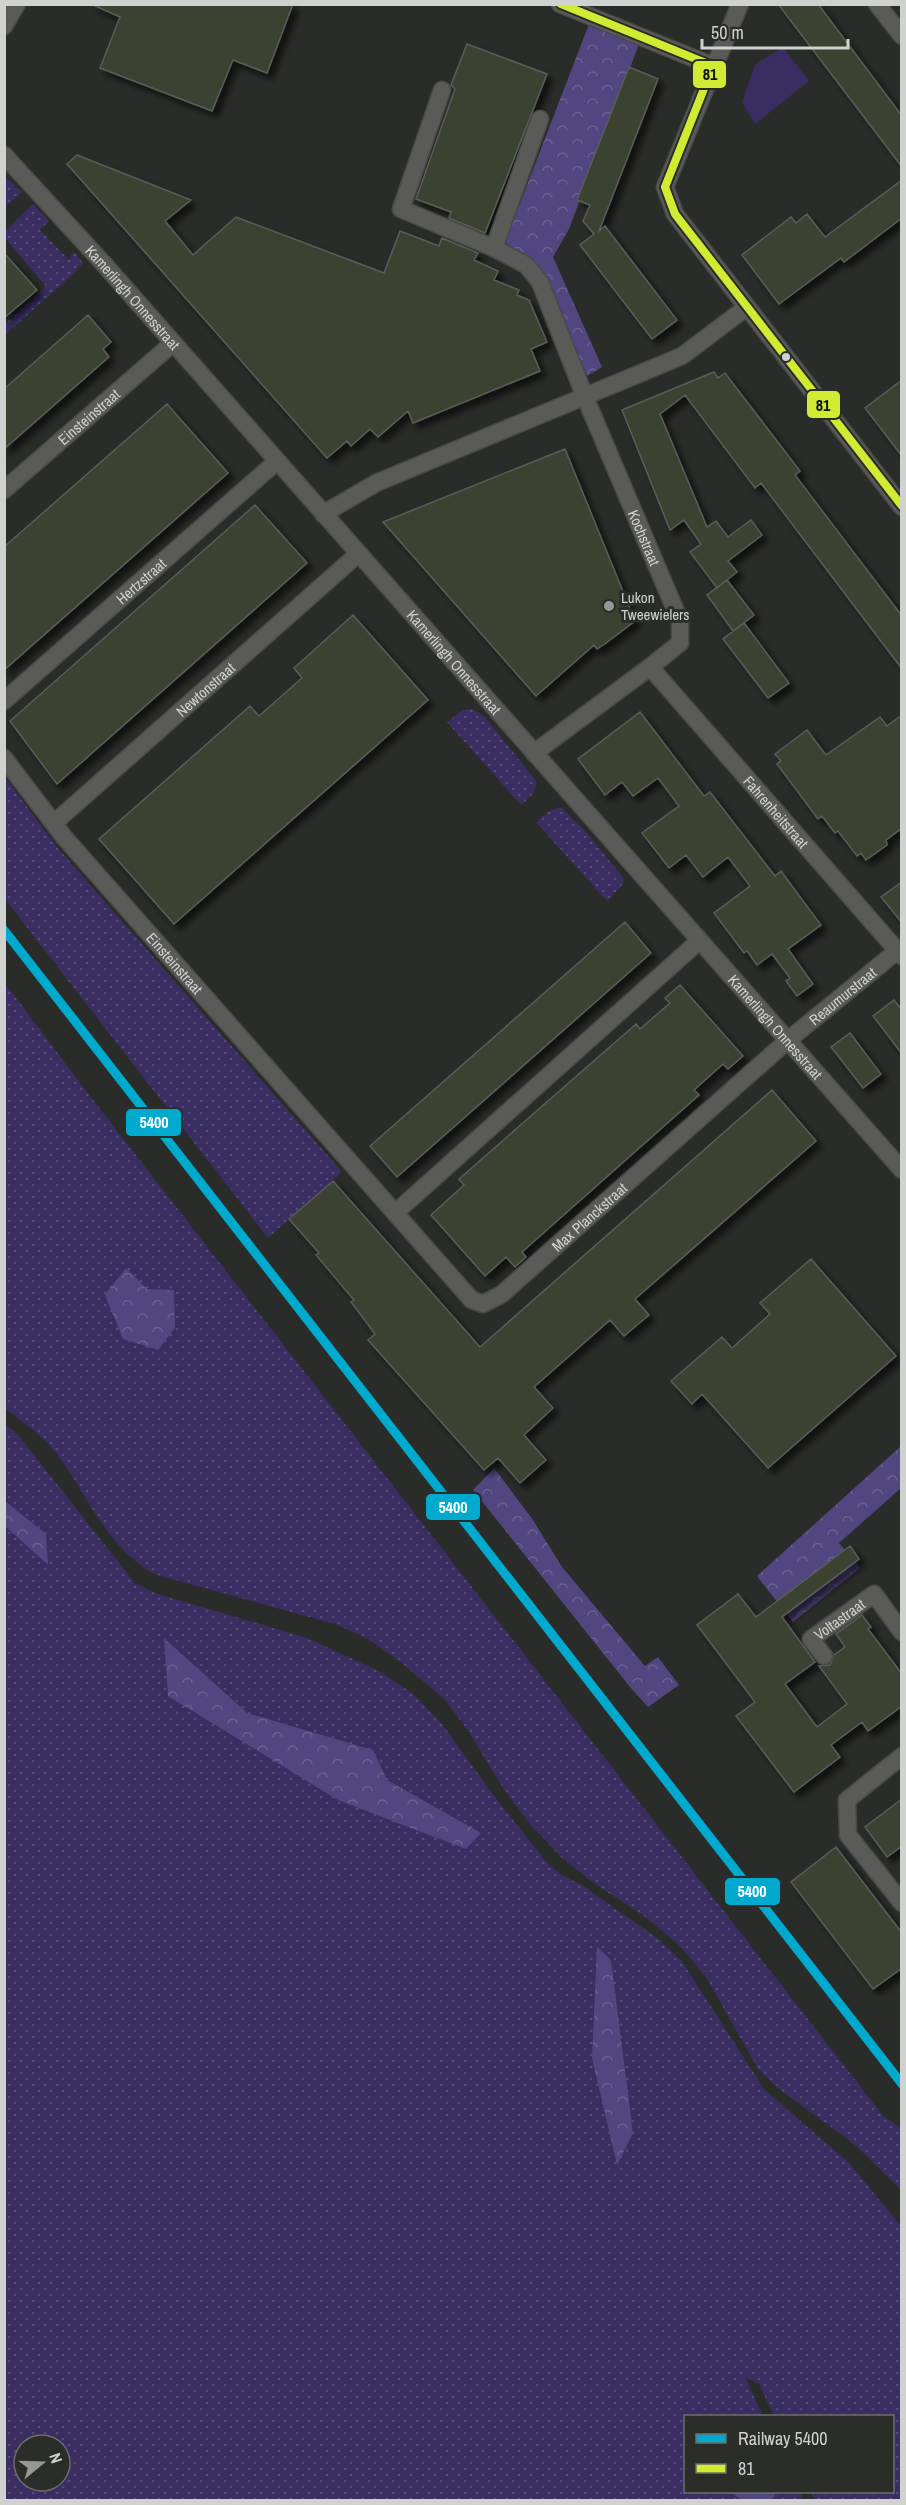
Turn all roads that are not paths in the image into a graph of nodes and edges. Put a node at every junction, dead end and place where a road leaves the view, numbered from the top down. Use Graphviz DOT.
graph roads {
  1 [pos="17,4"];
  2 [pos="560,4"];
  3 [pos="740,4"];
  4 [pos="877,4"];
  5 [pos="4,26"];
  6 [pos="902,36"];
  7 [pos="713,66"];
  8 [pos="442,90"];
  9 [pos="540,119"];
  10 [pos="4,155"];
  11 [pos="494,249"];
  12 [pos="747,307"];
  13 [pos="173,343"];
  14 [pos="585,397"];
  15 [pos="276,462"];
  16 [pos="4,490"];
  17 [pos="902,507"];
  18 [pos="323,513"];
  19 [pos="358,554"];
  20 [pos="650,667"];
  21 [pos="4,701"];
  22 [pos="534,753"];
  23 [pos="4,758"];
  24 [pos="54,823"];
  25 [pos="699,941"];
  26 [pos="899,953"];
  27 [pos="787,1041"];
  28 [pos="351,1163"];
  29 [pos="902,1170"];
  30 [pos="395,1213"];
  31 [pos="902,1632"];
  32 [pos="824,1656"];
  33 [pos="902,1756"];
  34 [pos="902,1903"];
  1 -- 5 [label="street"];
  2 -- 7 [label="street"];
  3 -- 7 [label="street"];
  4 -- 6 [label="street"];
  7 -- 12 [label="street"];
  8 -- 11 [label="street"];
  9 -- 11 [label="street"];
  10 -- 13 [label="street, Kamerlingh Onnesstraat"];
  11 -- 14 [label="street"];
  12 -- 14 [label="street"];
  12 -- 17 [label="street"];
  13 -- 15 [label="street, Kamerlingh Onnesstraat"];
  13 -- 16 [label="street, Einsteinstraat"];
  14 -- 18 [label="street"];
  14 -- 20 [label="street, Kochstraat"];
  15 -- 18 [label="street, Kamerlingh Onnesstraat"];
  15 -- 21 [label="street, Hertzstraat"];
  18 -- 19 [label="street, Kamerlingh Onnesstraat"];
  19 -- 22 [label="street, Kamerlingh Onnesstraat"];
  19 -- 24 [label="street, Newtonstraat"];
  20 -- 22 [label="street, Kochstraat"];
  20 -- 26 [label="street, Fahrenheitstraat"];
  22 -- 25 [label="street, Kamerlingh Onnesstraat"];
  23 -- 24 [label="street, Einsteinstraat"];
  24 -- 28 [label="street, Einsteinstraat"];
  25 -- 27 [label="street, Kamerlingh Onnesstraat"];
  25 -- 30 [label="street"];
  26 -- 27 [label="street, Reaumurstraat"];
  27 -- 29 [label="street, Kamerlingh Onnesstraat"];
  27 -- 30 [label="street, Max Planckstraat"];
  28 -- 30 [label="street, Max Planckstraat"];
  31 -- 32 [label="street, Voltastraat"];
  33 -- 34 [label="street"];
}
